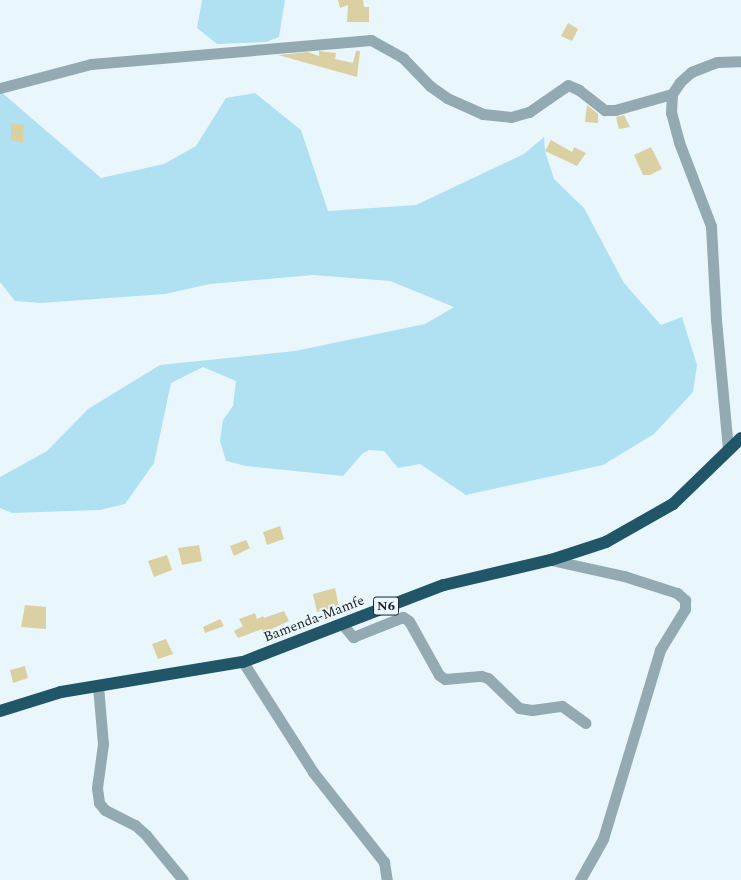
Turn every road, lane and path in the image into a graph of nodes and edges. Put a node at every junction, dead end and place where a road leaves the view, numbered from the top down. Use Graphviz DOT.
graph roads {
  1 [pos="741,61"];
  2 [pos="0,88"];
  3 [pos="672,94"];
  4 [pos="741,438"];
  5 [pos="728,449"];
  6 [pos="551,560"];
  7 [pos="343,625"];
  8 [pos="244,662"];
  9 [pos="98,686"];
  10 [pos="0,711"];
  11 [pos="585,723"];
  12 [pos="183,880"];
  13 [pos="387,880"];
  14 [pos="580,880"];
  1 -- 3 [label="street"];
  2 -- 3 [label="street"];
  3 -- 5 [label="street"];
  4 -- 5 [label="highway, Bamenda-Mamfe / N6"];
  5 -- 6 [label="highway, Bamenda-Mamfe / N6"];
  6 -- 7 [label="highway, Bamenda-Mamfe / N6"];
  6 -- 14 [label="street"];
  7 -- 8 [label="highway, Bamenda-Mamfe / N6"];
  7 -- 11 [label="street"];
  8 -- 9 [label="highway, Bamenda-Mamfe / N6"];
  8 -- 13 [label="street"];
  9 -- 10 [label="highway, Bamenda-Mamfe / N6"];
  9 -- 12 [label="street"];
}
